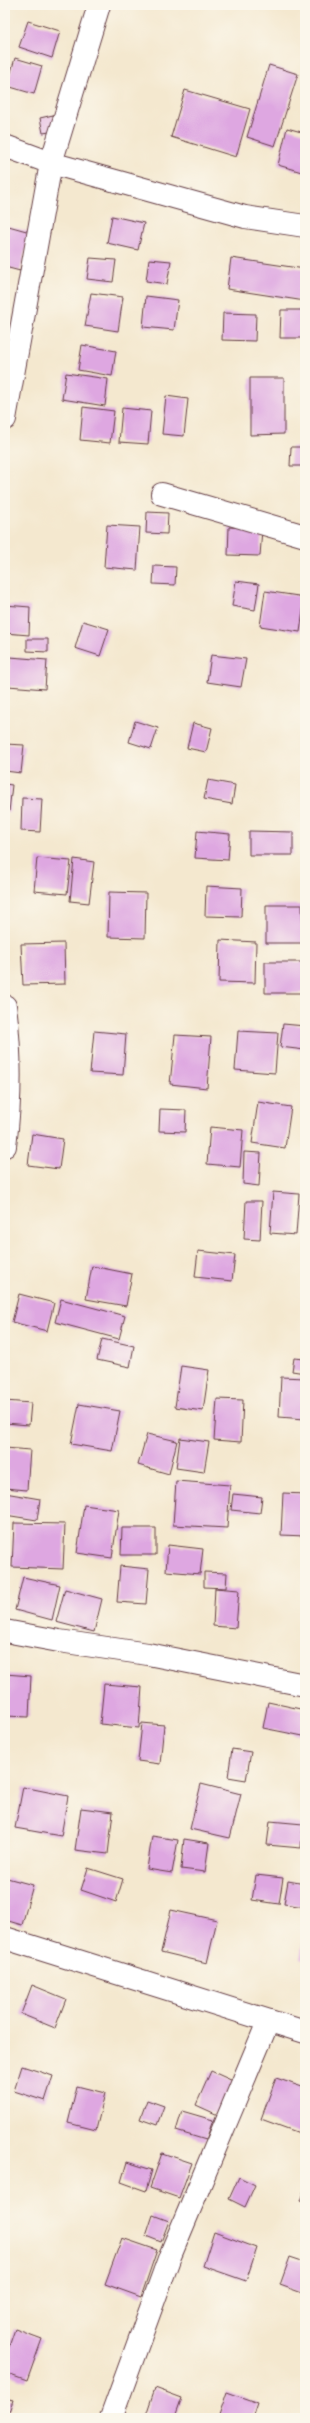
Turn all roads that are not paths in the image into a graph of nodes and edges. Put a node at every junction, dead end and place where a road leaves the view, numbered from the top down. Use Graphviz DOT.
graph roads {
  1 [pos="99,5"];
  2 [pos="5,146"];
  3 [pos="51,163"];
  4 [pos="305,226"];
  5 [pos="5,419"];
  6 [pos="162,494"];
  7 [pos="305,536"];
  8 [pos="5,1006"];
  9 [pos="7,1102"];
  10 [pos="5,1146"];
  11 [pos="5,1631"];
  12 [pos="305,1685"];
  13 [pos="5,1938"];
  14 [pos="268,2022"];
  15 [pos="305,2032"];
  16 [pos="111,2418"];
  1 -- 3 [label="street"];
  2 -- 3 [label="street"];
  3 -- 4 [label="street"];
  3 -- 5 [label="street"];
  6 -- 7 [label="street"];
  8 -- 9 [label="street"];
  9 -- 10 [label="street"];
  11 -- 12 [label="street"];
  13 -- 14 [label="street"];
  14 -- 15 [label="street"];
  14 -- 16 [label="street"];
}
